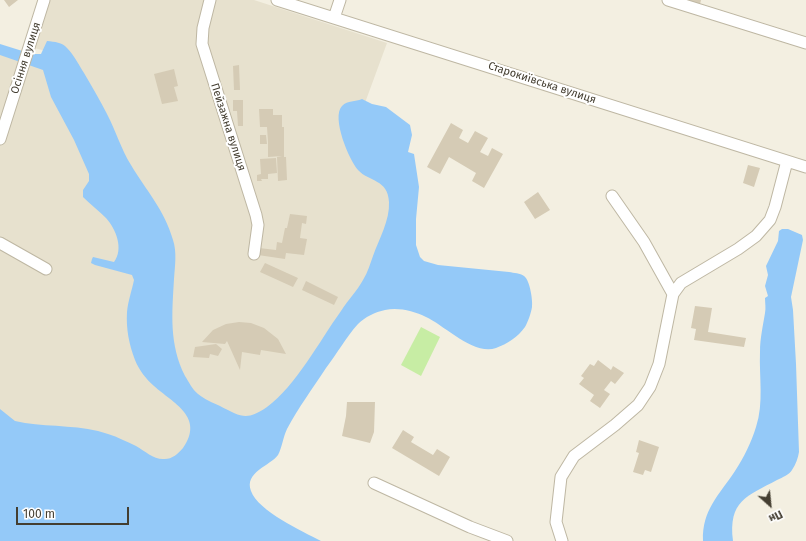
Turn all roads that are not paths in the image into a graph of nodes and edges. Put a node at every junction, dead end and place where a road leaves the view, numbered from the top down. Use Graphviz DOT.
graph roads {
  1 [pos="44,0"];
  2 [pos="210,0"];
  3 [pos="277,0"];
  4 [pos="340,0"];
  5 [pos="668,0"];
  6 [pos="334,18"];
  7 [pos="806,43"];
  8 [pos="0,139"];
  9 [pos="787,161"];
  10 [pos="806,167"];
  11 [pos="612,196"];
  12 [pos="0,243"];
  13 [pos="254,254"];
  14 [pos="46,269"];
  15 [pos="672,294"];
  16 [pos="374,483"];
  17 [pos="507,541"];
  18 [pos="562,541"];
  1 -- 8 [label="street, Осіння вулиця"];
  2 -- 13 [label="street, Пейзажна вулиця"];
  3 -- 6 [label="street, Старокиївська вулиця"];
  4 -- 6 [label="street"];
  5 -- 7 [label="street"];
  6 -- 9 [label="street, Старокиївська вулиця"];
  9 -- 10 [label="street, Старокиївська вулиця"];
  9 -- 15 [label="street"];
  11 -- 15 [label="street"];
  12 -- 14 [label="street"];
  15 -- 18 [label="street"];
  16 -- 17 [label="street"];
}
